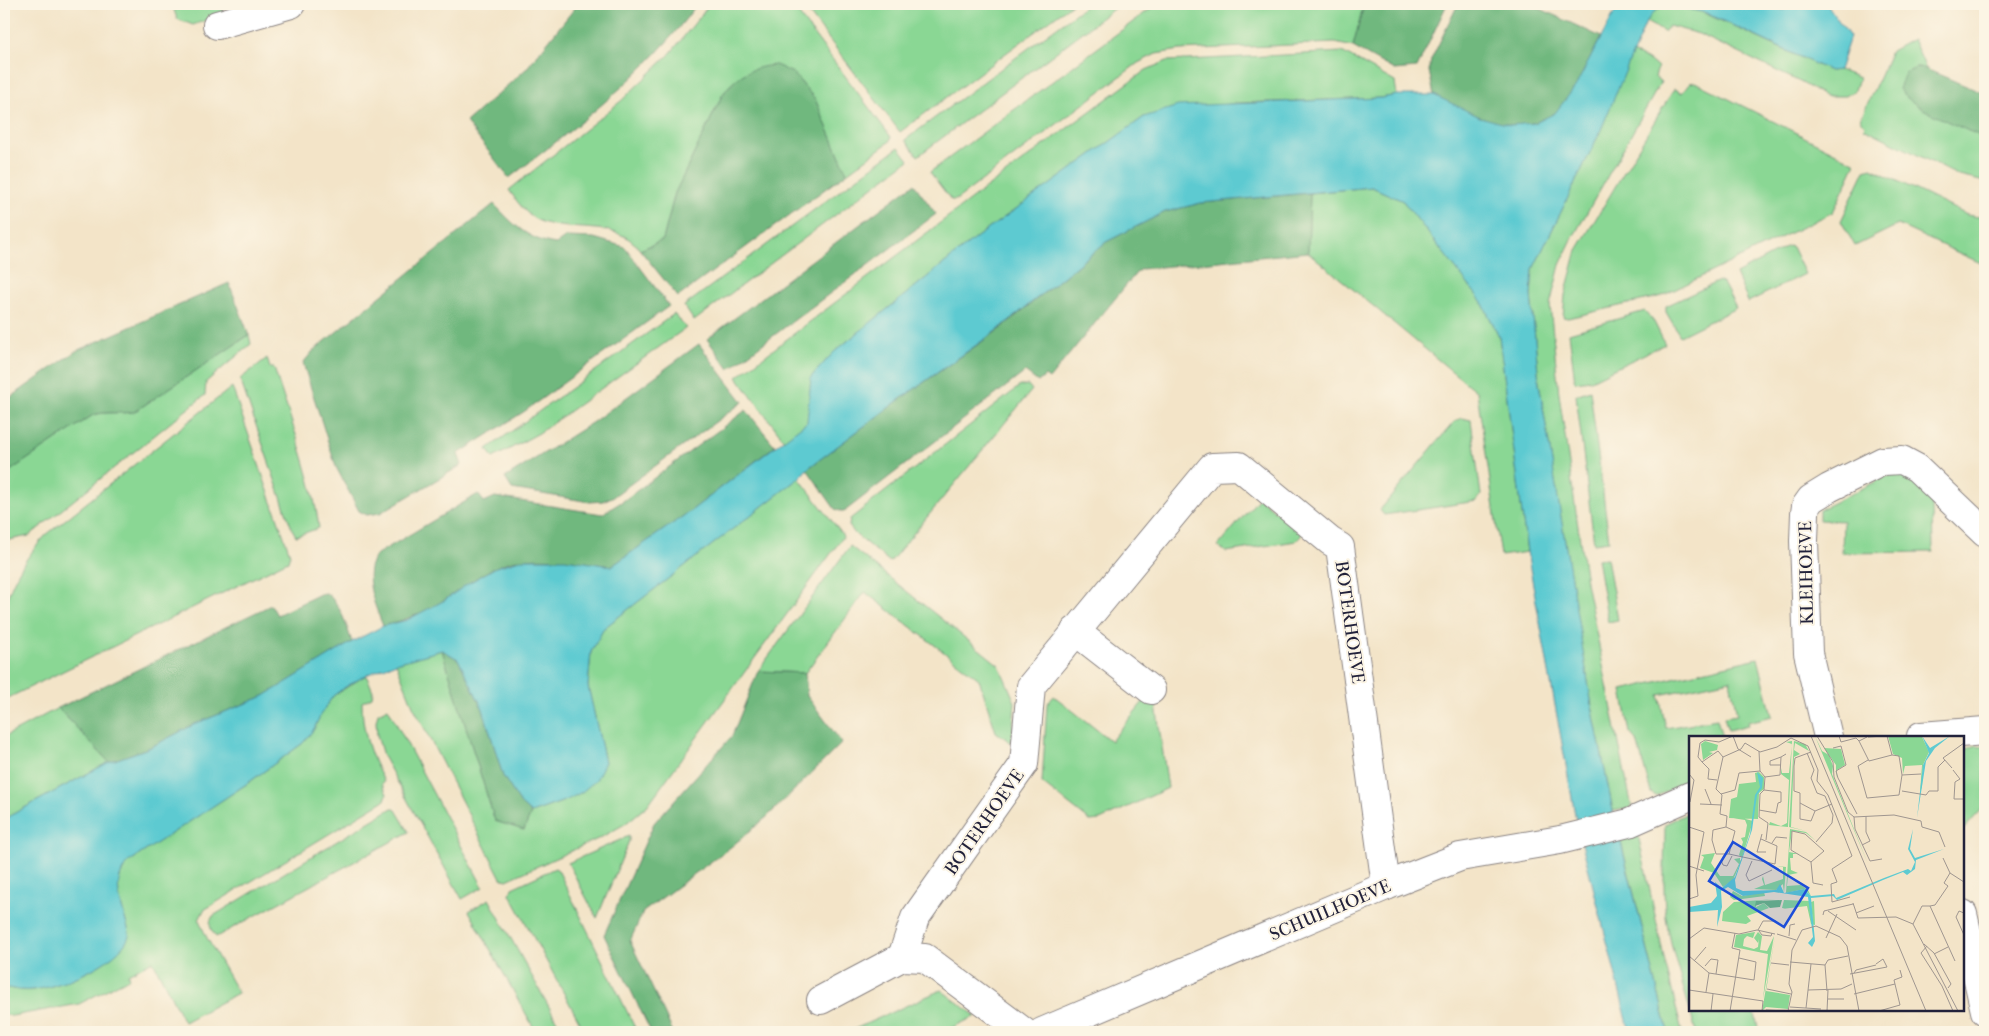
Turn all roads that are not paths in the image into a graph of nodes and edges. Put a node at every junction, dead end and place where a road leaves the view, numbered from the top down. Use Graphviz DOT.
graph roads {
  1 [pos="291,4"];
  2 [pos="217,24"];
  3 [pos="1985,533"];
  4 [pos="1075,631"];
  5 [pos="1151,690"];
  6 [pos="1985,731"];
  7 [pos="1828,736"];
  8 [pos="1927,736"];
  9 [pos="1689,796"];
  10 [pos="1386,886"];
  11 [pos="1964,918"];
  12 [pos="902,957"];
  13 [pos="821,1000"];
  14 [pos="1985,1011"];
  15 [pos="1024,1032"];
  16 [pos="1042,1032"];
  1 -- 2 [label="street"];
  3 -- 7 [label="street, KLEIHOEVE"];
  4 -- 5 [label="street"];
  4 -- 10 [label="street, BOTERHOEVE"];
  4 -- 12 [label="street, BOTERHOEVE"];
  6 -- 8 [label="street"];
  9 -- 10 [label="street, SCHUILHOEVE"];
  10 -- 16 [label="street, SCHUILHOEVE"];
  11 -- 14 [label="street"];
  12 -- 13 [label="street"];
  12 -- 15 [label="street"];
}
